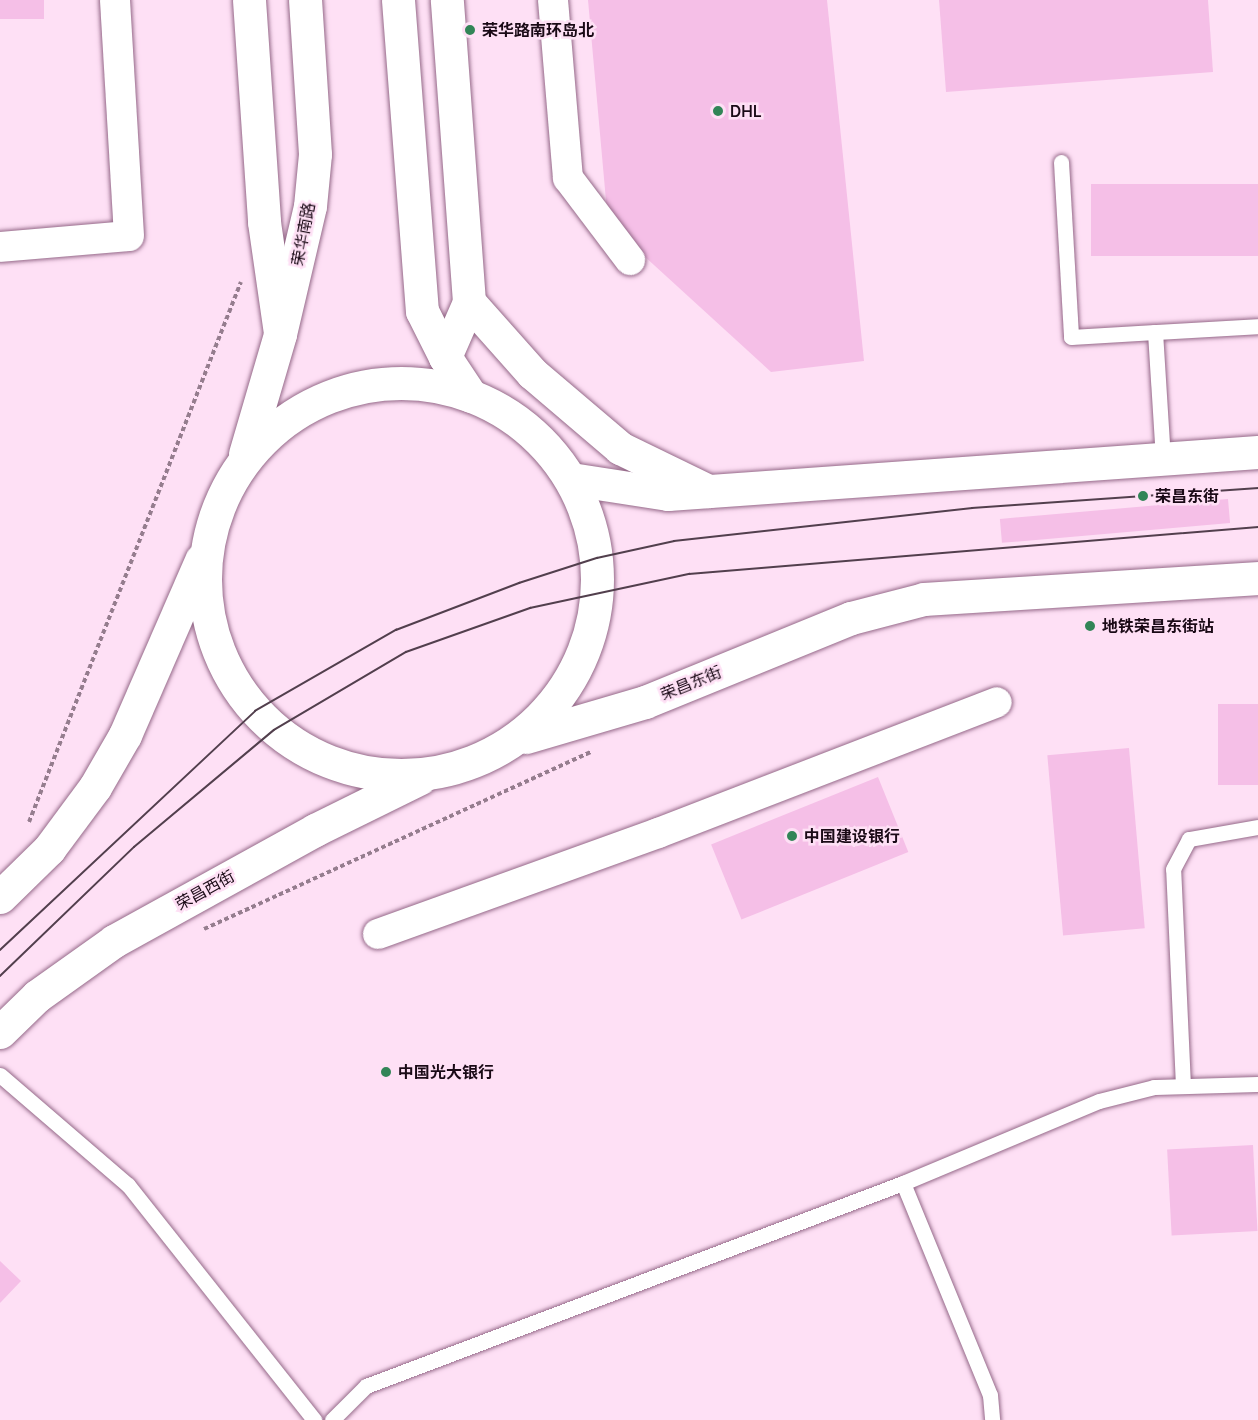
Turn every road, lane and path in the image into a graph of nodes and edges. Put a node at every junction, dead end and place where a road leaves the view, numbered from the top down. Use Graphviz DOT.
graph roads {
  1 [pos="115,0"];
  2 [pos="249,0"];
  3 [pos="305,0"];
  4 [pos="398,0"];
  5 [pos="447,0"];
  6 [pos="553,0"];
  7 [pos="1061,162"];
  8 [pos="0,248"];
  9 [pos="630,260"];
  10 [pos="243,278"];
  11 [pos="469,302"];
  12 [pos="1258,326"];
  13 [pos="1155,332"];
  14 [pos="280,334"];
  15 [pos="445,357"];
  16 [pos="471,396"];
  17 [pos="1258,452"];
  18 [pos="1163,458"];
  19 [pos="242,462"];
  20 [pos="571,479"];
  21 [pos="708,491"];
  22 [pos="206,550"];
  23 [pos="1258,578"];
  24 [pos="997,702"];
  25 [pos="513,742"];
  26 [pos="592,751"];
  27 [pos="427,774"];
  28 [pos="27,827"];
  29 [pos="1258,827"];
  30 [pos="0,897"];
  31 [pos="194,934"];
  32 [pos="378,934"];
  33 [pos="0,1032"];
  34 [pos="0,1075"];
  35 [pos="1258,1084"];
  36 [pos="1183,1086"];
  37 [pos="903,1183"];
  38 [pos="314,1420"];
  39 [pos="332,1420"];
  40 [pos="992,1420"];
  1 -- 8 [label="street"];
  2 -- 14 [label="main road"];
  3 -- 14 [label="main road, 荣华南路"];
  4 -- 15 [label="main road"];
  5 -- 11 [label="main road"];
  6 -- 9 [label="street"];
  7 -- 13 [label="lane"];
  10 -- 28 [label="path"];
  11 -- 15 [label="main road"];
  11 -- 21 [label="main road"];
  12 -- 13 [label="lane"];
  13 -- 18 [label="lane"];
  14 -- 19 [label="main road, 荣华南路"];
  15 -- 16 [label="main road"];
  16 -- 19 [label="main road"];
  16 -- 20 [label="main road"];
  17 -- 18 [label="main road"];
  18 -- 21 [label="main road"];
  19 -- 22 [label="main road"];
  20 -- 21 [label="main road"];
  20 -- 25 [label="main road"];
  22 -- 27 [label="main road"];
  22 -- 30 [label="main road"];
  23 -- 25 [label="main road, 荣昌东街"];
  24 -- 32 [label="street"];
  25 -- 27 [label="main road"];
  26 -- 31 [label="path"];
  27 -- 33 [label="main road, 荣昌西街"];
  29 -- 36 [label="lane"];
  34 -- 38 [label="lane"];
  35 -- 36 [label="lane"];
  36 -- 37 [label="lane"];
  37 -- 39 [label="lane"];
  37 -- 40 [label="lane"];
}
